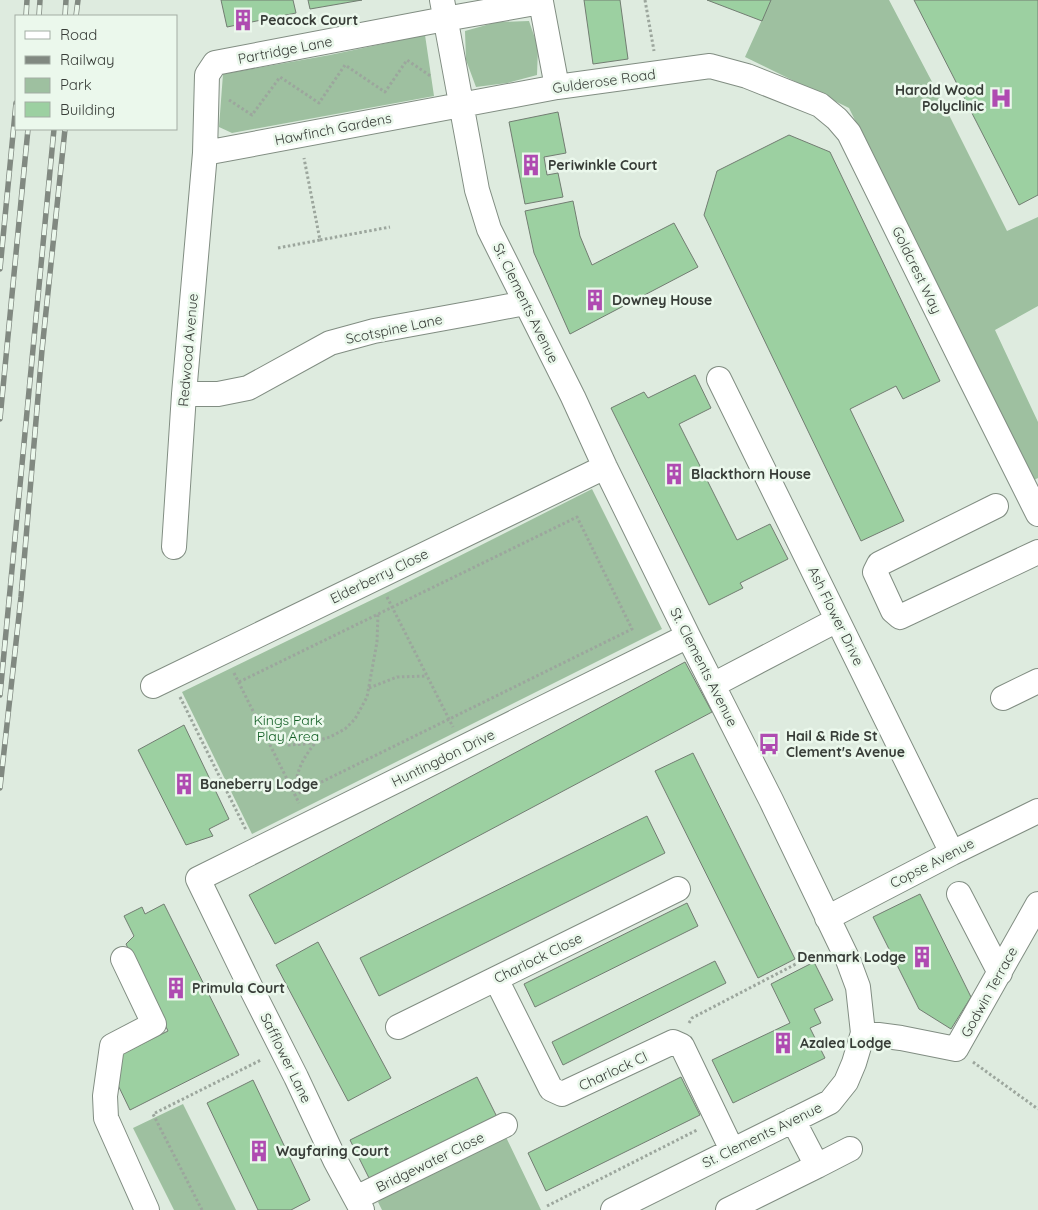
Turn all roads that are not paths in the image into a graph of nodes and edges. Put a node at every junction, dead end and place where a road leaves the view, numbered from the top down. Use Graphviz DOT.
graph roads {
  1 [pos="541,1"];
  2 [pos="443,9"];
  3 [pos="747,76"];
  4 [pos="557,87"];
  5 [pos="460,100"];
  6 [pos="205,153"];
  7 [pos="525,303"];
  8 [pos="719,379"];
  9 [pos="184,394"];
  10 [pos="605,467"];
  11 [pos="996,506"];
  12 [pos="1038,514"];
  13 [pos="174,547"];
  14 [pos="1038,552"];
  15 [pos="838,620"];
  16 [pos="688,636"];
  17 [pos="162,682"];
  18 [pos="1038,682"];
  19 [pos="713,685"];
  20 [pos="1003,698"];
  21 [pos="1038,811"];
  22 [pos="952,853"];
  23 [pos="198,879"];
  24 [pos="678,889"];
  25 [pos="959,894"];
  26 [pos="1038,904"];
  27 [pos="827,918"];
  28 [pos="123,959"];
  29 [pos="1000,973"];
  30 [pos="496,979"];
  31 [pos="398,1027"];
  32 [pos="864,1033"];
  33 [pos="793,1120"];
  34 [pos="505,1125"];
  35 [pos="850,1149"];
  36 [pos="732,1150"];
  37 [pos="817,1166"];
  38 [pos="359,1204"];
  39 [pos="147,1210"];
  40 [pos="613,1210"];
  41 [pos="728,1210"];
  1 -- 2 [label="street, Partridge Lane"];
  1 -- 4 [label="street"];
  2 -- 5 [label="street, St. Clements Avenue"];
  2 -- 6 [label="street, Partridge Lane"];
  3 -- 4 [label="street, Gulderose Road"];
  3 -- 12 [label="street, Goldcrest Way"];
  4 -- 5 [label="street, Gulderose Road"];
  5 -- 6 [label="street, Hawfinch Gardens"];
  5 -- 7 [label="street, St. Clements Avenue"];
  6 -- 9 [label="street, Redwood Avenue"];
  7 -- 9 [label="street, Scotspine Lane"];
  7 -- 10 [label="street, St. Clements Avenue"];
  8 -- 15 [label="street, Ash Flower Drive"];
  9 -- 13 [label="street, Redwood Avenue"];
  10 -- 16 [label="street, St. Clements Avenue"];
  10 -- 17 [label="street, Elderberry Close"];
  11 -- 14 [label="street"];
  15 -- 19 [label="street"];
  15 -- 22 [label="street, Ash Flower Drive"];
  16 -- 19 [label="street, St. Clements Avenue"];
  16 -- 23 [label="street, Huntingdon Drive"];
  18 -- 20 [label="street"];
  19 -- 27 [label="street, St. Clements Avenue"];
  21 -- 22 [label="street, Copse Avenue"];
  22 -- 27 [label="street, Copse Avenue"];
  23 -- 38 [label="street, Safflower Lane"];
  24 -- 30 [label="street, Charlock Close"];
  25 -- 29 [label="street"];
  26 -- 29 [label="street, Godwin Terrace"];
  27 -- 32 [label="street, St. Clements Avenue"];
  28 -- 39 [label="street"];
  29 -- 32 [label="street, Godwin Terrace"];
  30 -- 31 [label="street, Charlock Close"];
  30 -- 36 [label="street, Charlock Cl"];
  32 -- 33 [label="street, St. Clements Avenue"];
  33 -- 36 [label="street, St. Clements Avenue"];
  33 -- 37 [label="street"];
  34 -- 38 [label="street, Bridgewater Close"];
  35 -- 37 [label="street"];
  36 -- 40 [label="street, St. Clements Avenue"];
  37 -- 41 [label="street"];
}
